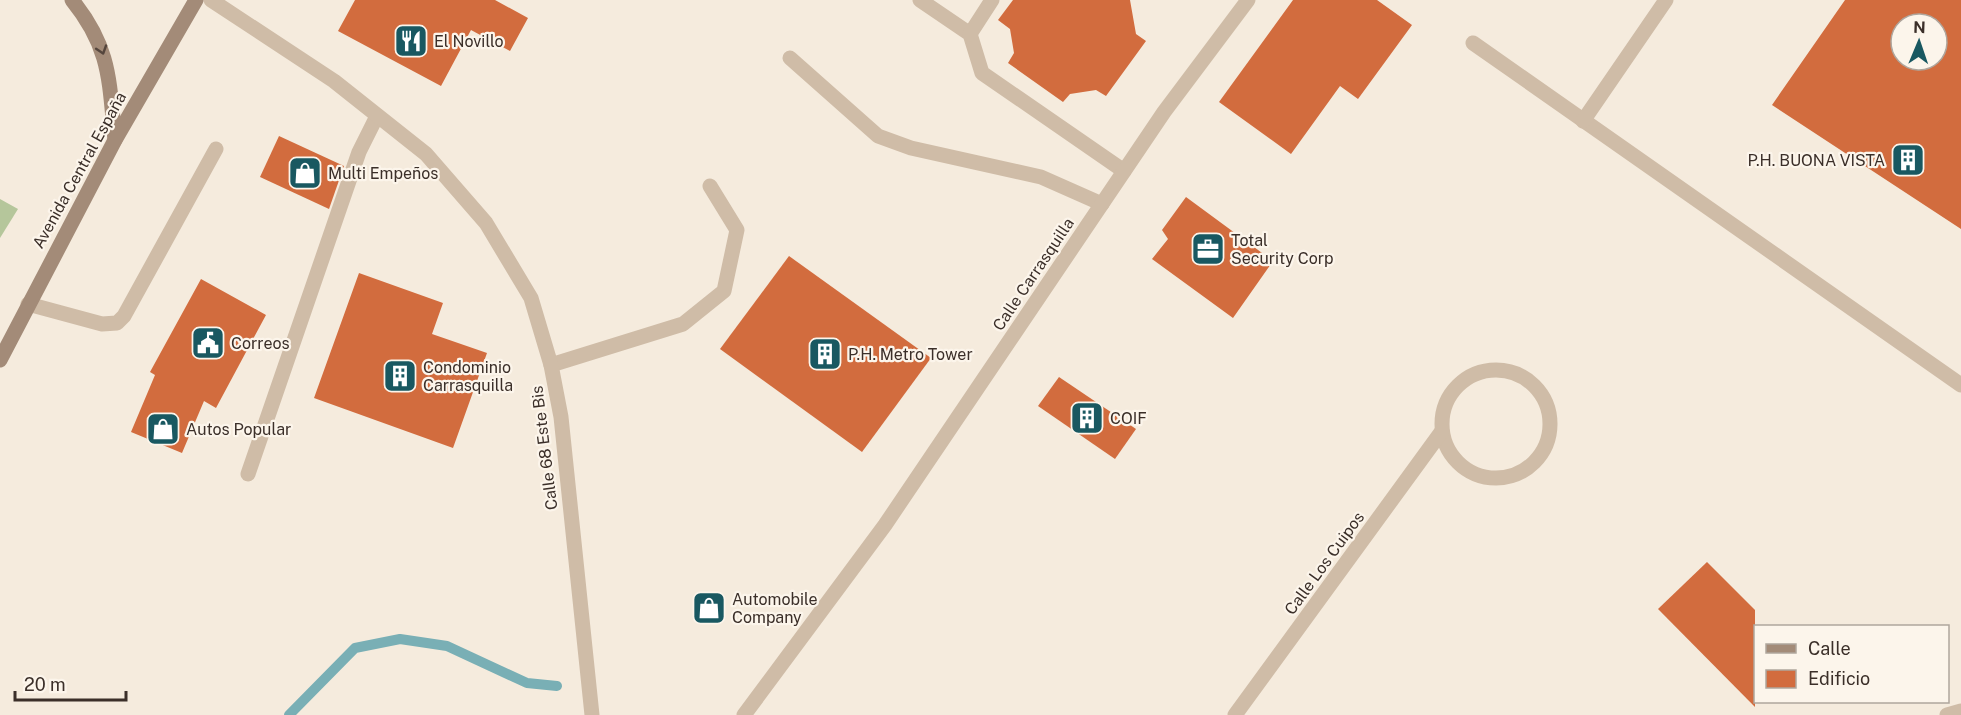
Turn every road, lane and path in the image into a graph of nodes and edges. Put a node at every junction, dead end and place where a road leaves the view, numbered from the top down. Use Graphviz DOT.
graph roads {
  1 [pos="72,0"];
  2 [pos="196,0"];
  3 [pos="211,0"];
  4 [pos="920,0"];
  5 [pos="992,0"];
  6 [pos="1248,0"];
  7 [pos="1666,0"];
  8 [pos="970,34"];
  9 [pos="1473,43"];
  10 [pos="790,58"];
  11 [pos="378,116"];
  12 [pos="1583,121"];
  13 [pos="115,140"];
  14 [pos="216,149"];
  15 [pos="1124,171"];
  16 [pos="710,186"];
  17 [pos="1102,204"];
  18 [pos="28,304"];
  19 [pos="0,360"];
  20 [pos="551,366"];
  21 [pos="1961,385"];
  22 [pos="1442,431"];
  23 [pos="248,474"];
  24 [pos="1961,711"];
  25 [pos="592,715"];
  26 [pos="744,715"];
  27 [pos="1235,715"];
  28 [pos="1947,715"];
  1 -- 13 [label="main road, one-way"];
  2 -- 13 [label="main road, Avenida Central España"];
  3 -- 11 [label="street, Calle 68 Este Bis"];
  4 -- 8 [label="street"];
  5 -- 8 [label="street"];
  6 -- 15 [label="street, Calle Carrasquilla"];
  7 -- 12 [label="street"];
  8 -- 15 [label="street"];
  9 -- 12 [label="street"];
  10 -- 17 [label="street"];
  11 -- 20 [label="street, Calle 68 Este Bis"];
  11 -- 23 [label="street"];
  12 -- 21 [label="street"];
  13 -- 18 [label="main road, Avenida Central España"];
  14 -- 18 [label="street"];
  15 -- 17 [label="street, Calle Carrasquilla"];
  16 -- 20 [label="street"];
  17 -- 26 [label="street, Calle Carrasquilla"];
  18 -- 19 [label="main road, Avenida Central España"];
  20 -- 25 [label="street, Calle 68 Este Bis"];
  22 -- 22 [label="street, Calle Los Cuipos"];
  22 -- 27 [label="street, Calle Los Cuipos"];
  24 -- 28 [label="street"];
}
